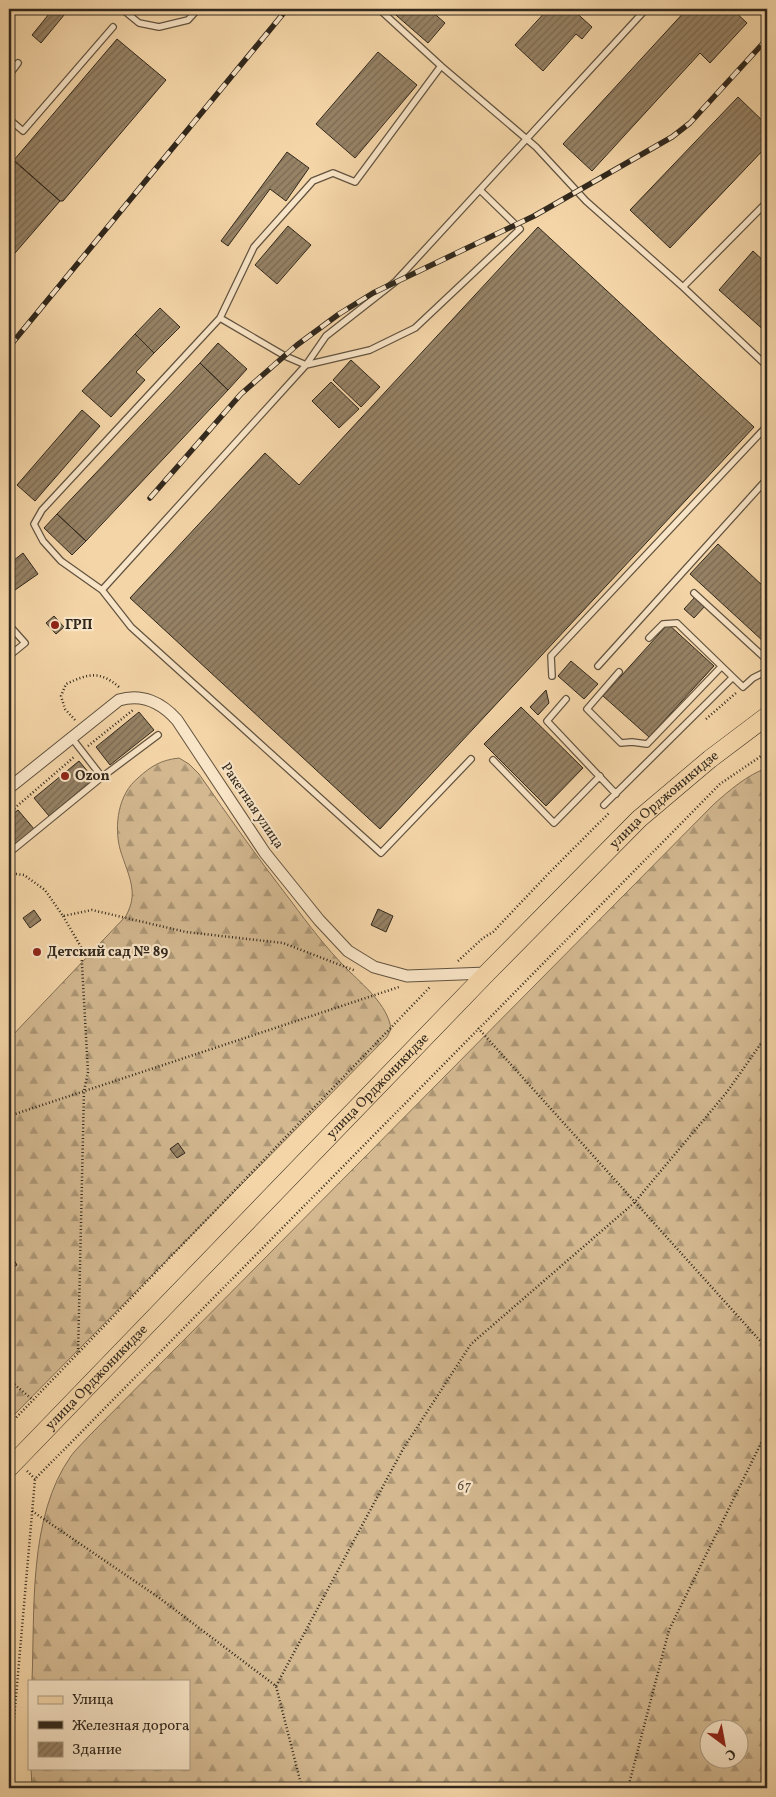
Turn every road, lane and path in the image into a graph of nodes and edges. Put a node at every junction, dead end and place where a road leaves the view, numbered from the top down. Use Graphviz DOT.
graph roads {
  1 [pos="122,9"];
  2 [pos="198,9"];
  3 [pos="379,9"];
  4 [pos="646,9"];
  5 [pos="113,27"];
  6 [pos="18,64"];
  7 [pos="441,66"];
  8 [pos="9,75"];
  9 [pos="9,119"];
  10 [pos="527,139"];
  11 [pos="480,190"];
  12 [pos="767,202"];
  13 [pos="683,287"];
  14 [pos="220,318"];
  15 [pos="306,365"];
  16 [pos="767,366"];
  17 [pos="767,426"];
  18 [pos="767,479"];
  19 [pos="102,590"];
  20 [pos="694,592"];
  21 [pos="9,625"];
  22 [pos="649,638"];
  23 [pos="9,656"];
  24 [pos="767,660"];
  25 [pos="598,666"];
  26 [pos="721,667"];
  27 [pos="767,671"];
  28 [pos="619,672"];
  29 [pos="552,676"];
  30 [pos="732,678"];
  31 [pos="130,697"];
  32 [pos="566,699"];
  33 [pos="767,716"];
  34 [pos="83,728"];
  35 [pos="158,735"];
  36 [pos="72,737"];
  37 [pos="767,752"];
  38 [pos="471,759"];
  39 [pos="493,760"];
  40 [pos="60,770"];
  41 [pos="600,776"];
  42 [pos="102,777"];
  43 [pos="9,788"];
  44 [pos="616,794"];
  45 [pos="604,805"];
  46 [pos="610,812"];
  47 [pos="9,813"];
  48 [pos="9,853"];
  49 [pos="9,873"];
  50 [pos="63,916"];
  51 [pos="356,971"];
  52 [pos="487,973"];
  53 [pos="445,974"];
  54 [pos="405,985"];
  55 [pos="478,1028"];
  56 [pos="767,1035"];
  57 [pos="84,1091"];
  58 [pos="9,1116"];
  59 [pos="634,1203"];
  60 [pos="767,1353"];
  61 [pos="78,1355"];
  62 [pos="9,1380"];
  63 [pos="33,1400"];
  64 [pos="9,1425"];
  65 [pos="767,1432"];
  66 [pos="9,1471"];
  67 [pos="32,1511"];
  68 [pos="276,1686"];
  69 [pos="9,1778"];
  70 [pos="302,1788"];
  71 [pos="628,1788"];
  1 -- 2 [label="lane"];
  3 -- 7 [label="lane"];
  4 -- 10 [label="lane"];
  5 -- 9 [label="lane"];
  6 -- 8 [label="lane"];
  7 -- 10 [label="lane"];
  7 -- 14 [label="lane"];
  10 -- 11 [label="lane"];
  10 -- 13 [label="lane"];
  11 -- 15 [label="lane"];
  11 -- 15 [label="lane"];
  12 -- 13 [label="lane"];
  13 -- 16 [label="lane"];
  14 -- 15 [label="lane"];
  14 -- 19 [label="lane"];
  15 -- 19 [label="lane"];
  17 -- 29 [label="lane"];
  18 -- 25 [label="lane"];
  19 -- 38 [label="lane"];
  20 -- 24 [label="lane"];
  21 -- 23 [label="lane"];
  22 -- 26 [label="lane"];
  26 -- 28 [label="lane"];
  26 -- 30 [label="lane"];
  27 -- 30 [label="lane"];
  30 -- 44 [label="lane"];
  31 -- 34 [label="street"];
  31 -- 34 [label="path"];
  31 -- 53 [label="street, Ракетная улица"];
  32 -- 41 [label="lane"];
  33 -- 52 [label="main road, улица Орджоникидзе"];
  34 -- 36 [label="street"];
  35 -- 42 [label="lane"];
  36 -- 42 [label="lane"];
  36 -- 43 [label="street"];
  37 -- 55 [label="path"];
  39 -- 41 [label="lane"];
  40 -- 47 [label="path"];
  41 -- 44 [label="lane"];
  42 -- 48 [label="lane"];
  44 -- 45 [label="lane"];
  46 -- 53 [label="path"];
  49 -- 50 [label="path"];
  50 -- 51 [label="path"];
  50 -- 57 [label="path"];
  52 -- 53 [label="street, Ракетная улица"];
  52 -- 66 [label="main road, улица Орджоникидзе"];
  53 -- 61 [label="path"];
  54 -- 57 [label="path"];
  55 -- 59 [label="path"];
  55 -- 67 [label="path"];
  56 -- 59 [label="path"];
  57 -- 58 [label="path"];
  57 -- 61 [label="path"];
  59 -- 60 [label="path"];
  59 -- 68 [label="path"];
  61 -- 63 [label="path"];
  62 -- 63 [label="path"];
  63 -- 64 [label="path"];
  65 -- 71 [label="path"];
  67 -- 68 [label="path"];
  67 -- 69 [label="path"];
  68 -- 70 [label="path"];
}
